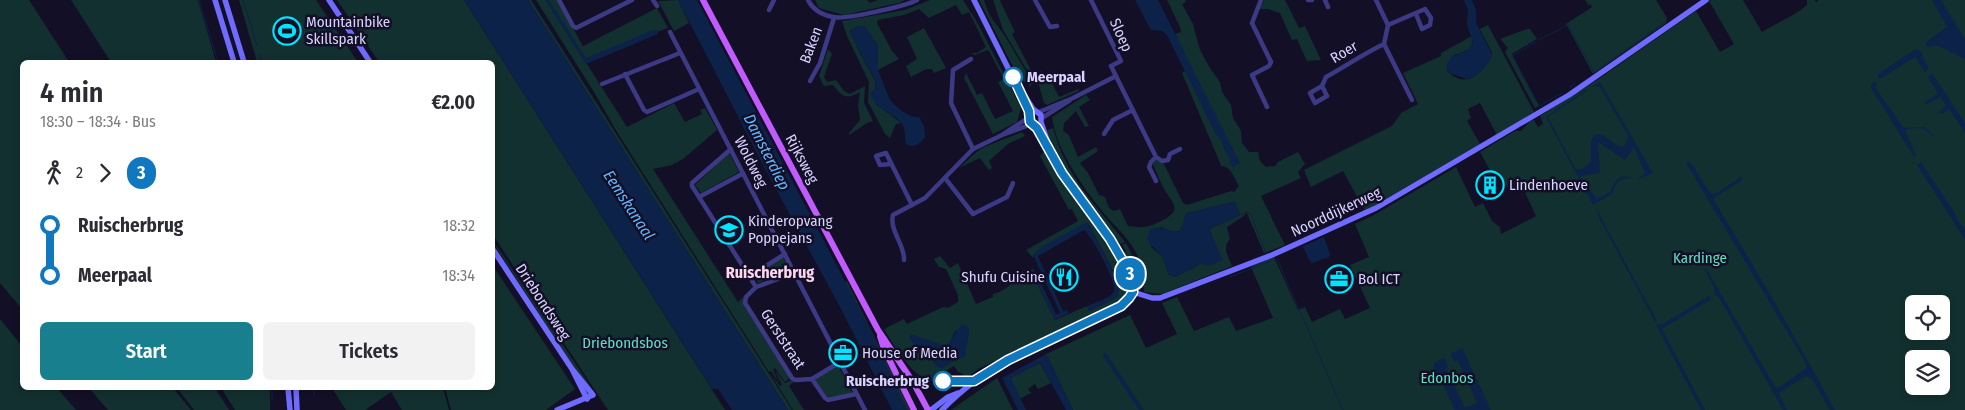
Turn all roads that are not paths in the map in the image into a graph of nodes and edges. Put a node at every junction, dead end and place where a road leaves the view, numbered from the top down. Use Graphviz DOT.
graph roads {
  1 [pos="215,0"];
  2 [pos="225,0"];
  3 [pos="329,0"];
  4 [pos="559,0"];
  5 [pos="632,0"];
  6 [pos="653,0"];
  7 [pos="703,0"];
  8 [pos="774,0"];
  9 [pos="808,0"];
  10 [pos="917,0"];
  11 [pos="1035,0"];
  12 [pos="1091,0"];
  13 [pos="1261,0"];
  14 [pos="1308,0"];
  15 [pos="1312,0"];
  16 [pos="1325,0"];
  17 [pos="1376,0"];
  18 [pos="1706,0"];
  19 [pos="974,1"];
  20 [pos="657,6"];
  21 [pos="1328,7"];
  22 [pos="769,10"];
  23 [pos="1416,14"];
  24 [pos="834,18"];
  25 [pos="1388,24"];
  26 [pos="1058,26"];
  27 [pos="670,32"];
  28 [pos="1384,44"];
  29 [pos="680,53"];
  30 [pos="971,59"];
  31 [pos="233,60"];
  32 [pos="243,60"];
  33 [pos="369,60"];
  34 [pos="625,74"];
  35 [pos="1116,76"];
  36 [pos="810,81"];
  37 [pos="602,84"];
  38 [pos="1018,86"];
  39 [pos="1322,86"];
  40 [pos="699,89"];
  41 [pos="1074,98"];
  42 [pos="1412,100"];
  43 [pos="1267,107"];
  44 [pos="1133,110"];
  45 [pos="1037,111"];
  46 [pos="1029,116"];
  47 [pos="1037,122"];
  48 [pos="1104,134"];
  49 [pos="1002,135"];
  50 [pos="730,149"];
  51 [pos="973,149"];
  52 [pos="1180,149"];
  53 [pos="1156,157"];
  54 [pos="890,164"];
  55 [pos="742,174"];
  56 [pos="944,178"];
  57 [pos="1156,181"];
  58 [pos="1013,184"];
  59 [pos="699,197"];
  60 [pos="912,205"];
  61 [pos="495,253"];
  62 [pos="785,254"];
  63 [pos="904,260"];
  64 [pos="794,273"];
  65 [pos="750,276"];
  66 [pos="756,288"];
  67 [pos="1133,292"];
  68 [pos="878,330"];
  69 [pos="840,362"];
  70 [pos="572,369"];
  71 [pos="812,379"];
  72 [pos="288,390"];
  73 [pos="296,390"];
  74 [pos="960,392"];
  75 [pos="856,394"];
  76 [pos="587,399"];
  77 [pos="290,410"];
  78 [pos="297,410"];
  79 [pos="558,410"];
  80 [pos="865,410"];
  81 [pos="914,410"];
  82 [pos="929,410"];
  83 [pos="942,410"];
  1 -- 31 [label="street"];
  2 -- 32 [label="street"];
  3 -- 33 [label="street"];
  4 -- 5 [label="street"];
  6 -- 20 [label="street"];
  7 -- 68 [label="main road, Rijksweg"];
  8 -- 22 [label="street"];
  9 -- 24 [label="street, Baken"];
  10 -- 24 [label="street, Baken"];
  11 -- 26 [label="street"];
  12 -- 35 [label="street, Sloep"];
  13 -- 43 [label="street"];
  14 -- 15 [label="street"];
  16 -- 21 [label="street"];
  17 -- 25 [label="street"];
  18 -- 67 [label="street, Noorddijkerweg"];
  19 -- 38 [label="street"];
  23 -- 25 [label="street"];
  24 -- 36 [label="street, Baken"];
  25 -- 28 [label="street"];
  27 -- 29 [label="street, Woldweg"];
  28 -- 39 [label="street, Roer"];
  28 -- 42 [label="street"];
  29 -- 34 [label="street"];
  29 -- 40 [label="street, Woldweg"];
  30 -- 51 [label="street"];
  34 -- 37 [label="street"];
  34 -- 40 [label="street"];
  35 -- 41 [label="street, Sloep"];
  35 -- 44 [label="street, Sloep"];
  38 -- 45 [label="street"];
  38 -- 46 [label="street"];
  40 -- 50 [label="street, Woldweg"];
  41 -- 45 [label="street, Sloep"];
  41 -- 47 [label="street, Sloep"];
  44 -- 48 [label="street"];
  44 -- 53 [label="street, Sloep"];
  45 -- 46 [label="street"];
  45 -- 47 [label="street"];
  46 -- 47 [label="street"];
  46 -- 49 [label="street"];
  47 -- 49 [label="street"];
  47 -- 67 [label="street"];
  49 -- 51 [label="street"];
  50 -- 55 [label="street, Woldweg"];
  50 -- 59 [label="street"];
  51 -- 56 [label="street"];
  52 -- 53 [label="street"];
  53 -- 57 [label="street"];
  54 -- 60 [label="street"];
  55 -- 59 [label="street"];
  55 -- 62 [label="street, Woldweg"];
  56 -- 58 [label="street"];
  56 -- 60 [label="street"];
  59 -- 65 [label="street"];
  60 -- 63 [label="street"];
  61 -- 70 [label="street, Driebondsweg"];
  62 -- 64 [label="street, Woldweg"];
  62 -- 65 [label="street"];
  64 -- 66 [label="street"];
  64 -- 69 [label="street, Woldweg"];
  65 -- 66 [label="street"];
  66 -- 71 [label="street, Gerststraat"];
  67 -- 74 [label="street"];
  68 -- 81 [label="main road, Rijksweg"];
  68 -- 82 [label="main road, Rijksweg"];
  69 -- 71 [label="street"];
  69 -- 75 [label="street, Woldweg"];
  70 -- 76 [label="street, Driebondsweg"];
  70 -- 76 [label="street, Driebondsweg"];
  71 -- 75 [label="street"];
  72 -- 77 [label="street"];
  73 -- 78 [label="street"];
  74 -- 82 [label="street"];
  74 -- 83 [label="street"];
  75 -- 80 [label="street, Woldweg"];
  76 -- 79 [label="street"];
}
